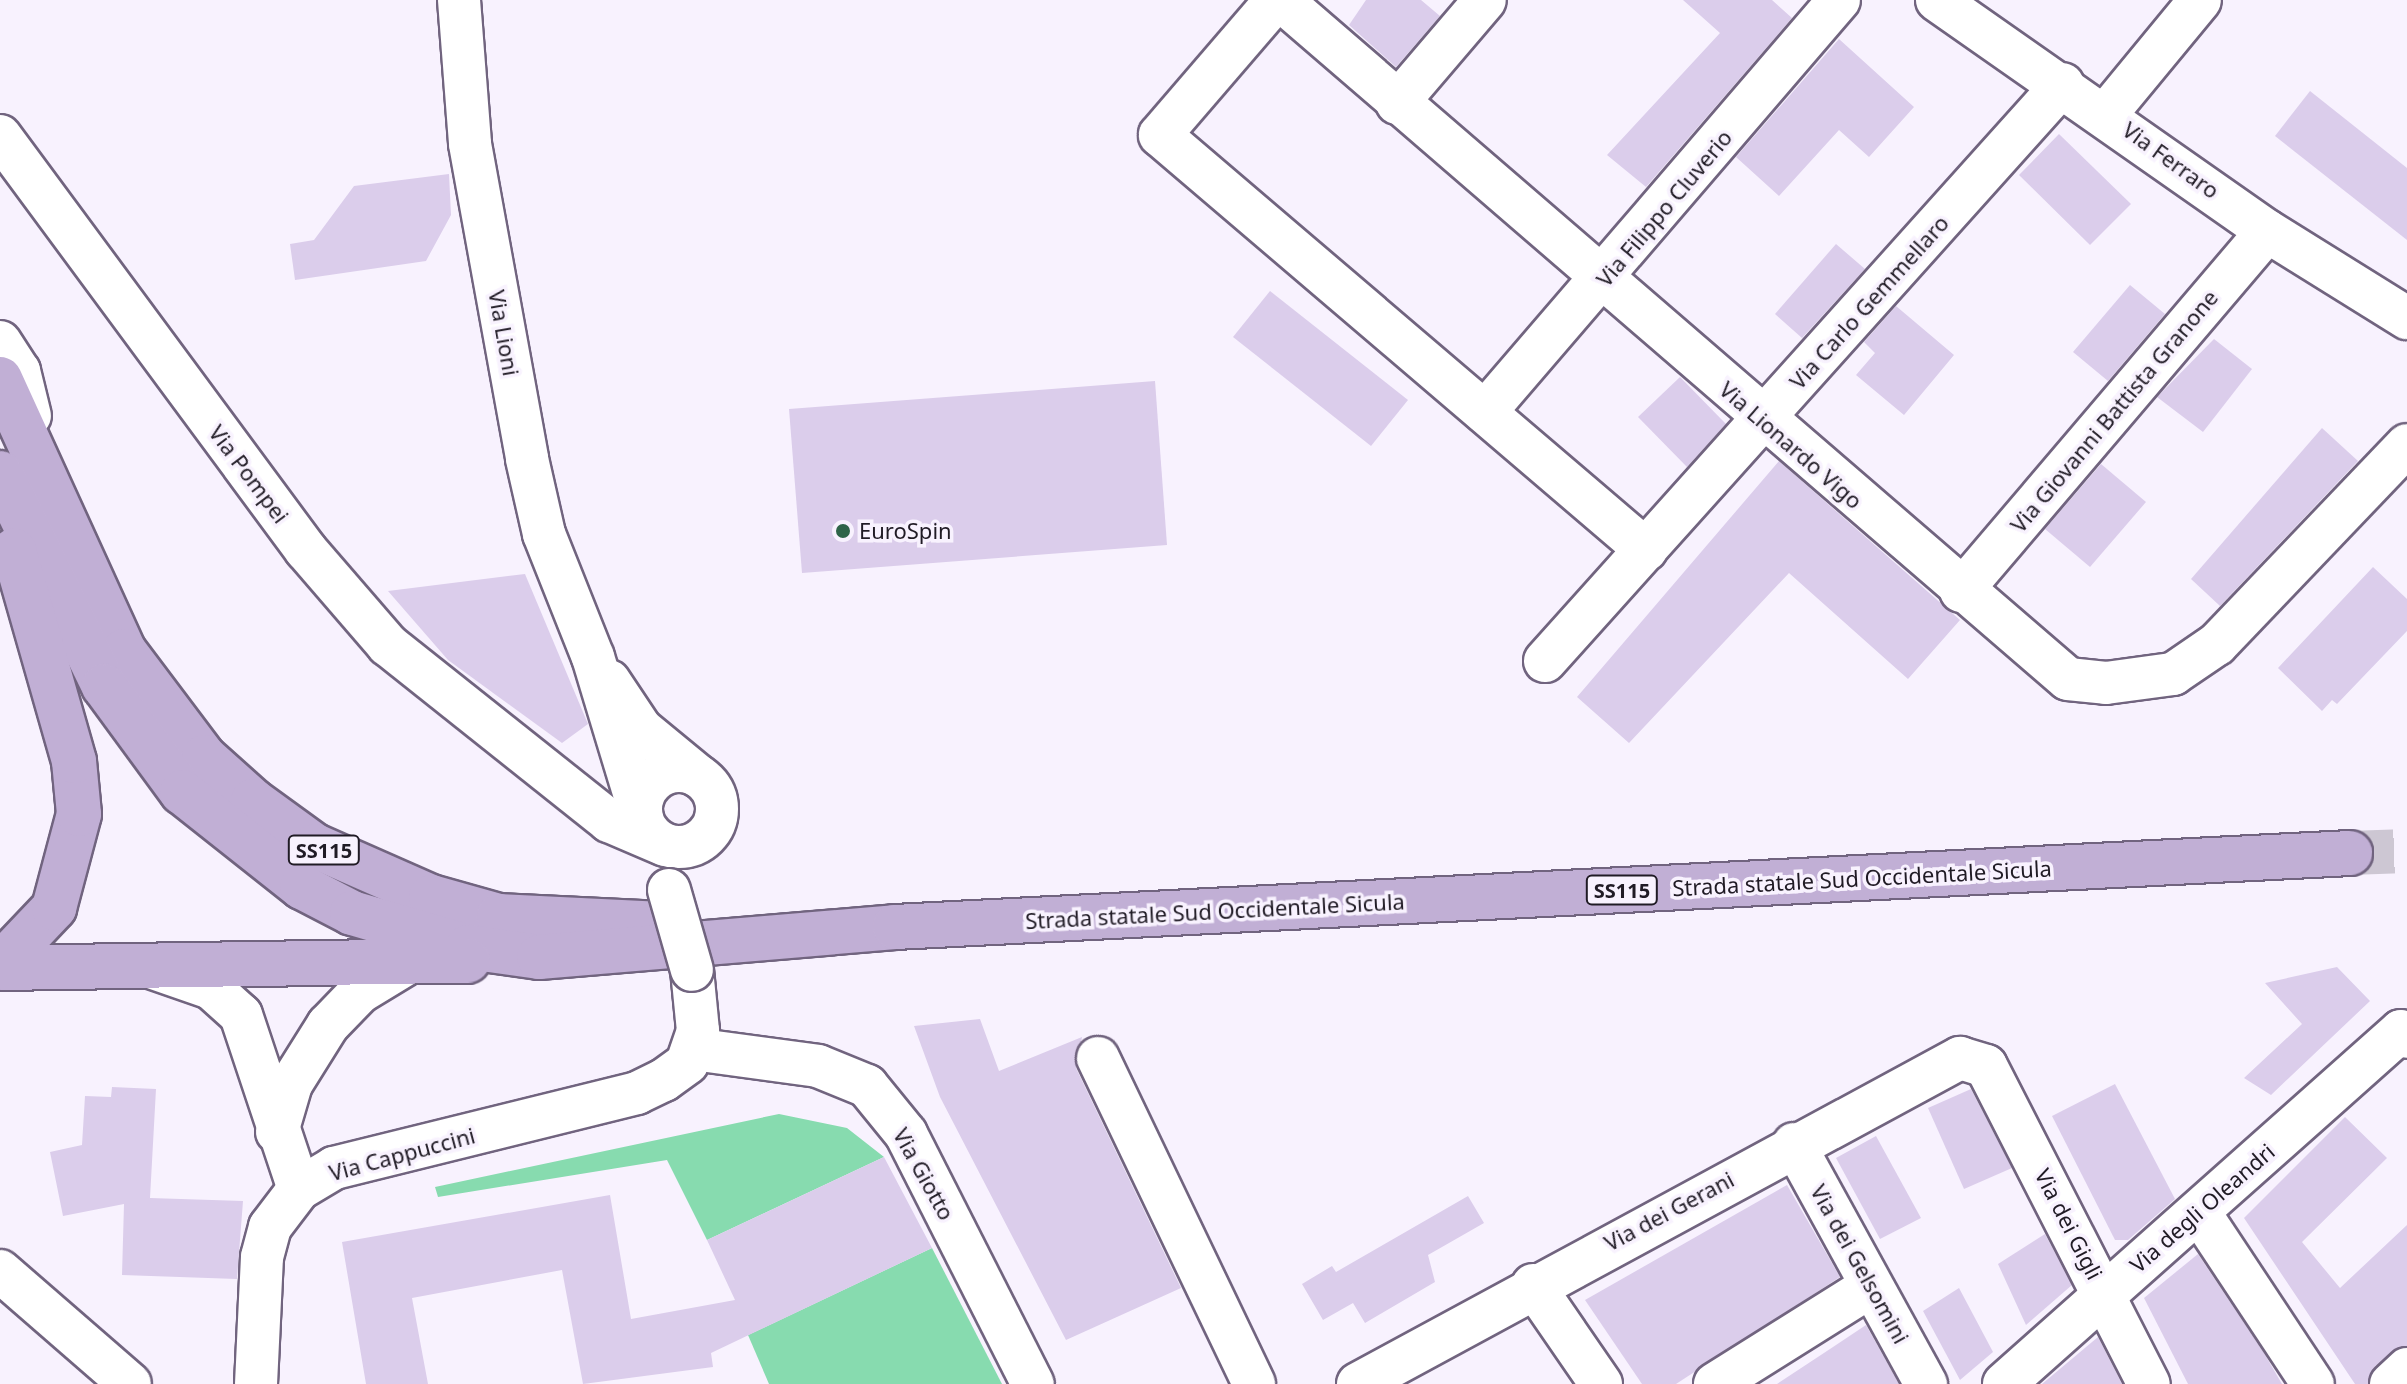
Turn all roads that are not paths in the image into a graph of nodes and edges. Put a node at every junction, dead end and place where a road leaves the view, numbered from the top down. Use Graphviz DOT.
graph roads {
  1 [pos="459,0"];
  2 [pos="1279,0"];
  3 [pos="1485,0"];
  4 [pos="1839,0"];
  5 [pos="1937,0"];
  6 [pos="2200,0"];
  7 [pos="2063,84"];
  8 [pos="1397,103"];
  9 [pos="2107,113"];
  10 [pos="0,136"];
  11 [pos="2267,231"];
  12 [pos="1602,282"];
  13 [pos="2407,318"];
  14 [pos="0,342"];
  15 [pos="0,379"];
  16 [pos="1485,412"];
  17 [pos="1763,420"];
  18 [pos="2402,461"];
  19 [pos="0,473"];
  20 [pos="48,486"];
  21 [pos="0,506"];
  22 [pos="1646,550"];
  23 [pos="1961,591"];
  24 [pos="593,657"];
  25 [pos="1545,661"];
  26 [pos="613,738"];
  27 [pos="557,774"];
  28 [pos="698,776"];
  29 [pos="652,818"];
  30 [pos="2350,853"];
  31 [pos="895,927"];
  32 [pos="539,957"];
  33 [pos="140,964"];
  34 [pos="0,966"];
  35 [pos="403,966"];
  36 [pos="246,970"];
  37 [pos="2404,1034"];
  38 [pos="693,1049"];
  39 [pos="1098,1058"];
  40 [pos="1986,1066"];
  41 [pos="291,1084"];
  42 [pos="277,1132"];
  43 [pos="1794,1144"];
  44 [pos="299,1189"];
  45 [pos="2199,1212"];
  46 [pos="0,1271"];
  47 [pos="1533,1285"];
  48 [pos="1871,1286"];
  49 [pos="2104,1294"];
  50 [pos="2407,1369"];
  51 [pos="250,1375"];
  52 [pos="1376,1380"];
  53 [pos="130,1384"];
  54 [pos="1033,1384"];
  55 [pos="1254,1384"];
  56 [pos="1601,1384"];
  57 [pos="1715,1384"];
  58 [pos="1926,1384"];
  59 [pos="2004,1384"];
  60 [pos="2149,1384"];
  61 [pos="2313,1384"];
  62 [pos="2391,1384"];
  1 -- 24 [label="street, Via Lioni"];
  2 -- 8 [label="street, Via Lionardo Vigo"];
  2 -- 16 [label="street, Via Lionardo Vigo"];
  3 -- 8 [label="street"];
  4 -- 12 [label="street, Via Filippo Cluverio"];
  5 -- 7 [label="street, Via Ferraro"];
  6 -- 9 [label="street"];
  7 -- 9 [label="street, Via Ferraro"];
  7 -- 17 [label="street, Via Carlo Gemmellaro"];
  8 -- 12 [label="street, Via Lionardo Vigo"];
  9 -- 11 [label="street, Via Ferraro"];
  10 -- 27 [label="street, Via Pompei"];
  11 -- 13 [label="street, Via Ferraro"];
  11 -- 23 [label="street, Via Giovanni Battista Granone"];
  12 -- 16 [label="street, Via Filippo Cluverio"];
  12 -- 17 [label="street, Via Lionardo Vigo"];
  14 -- 20 [label="street"];
  15 -- 20 [label="main road, Strada statale Sud Occidentale Sicula / SS115"];
  16 -- 22 [label="street, Via Lionardo Vigo"];
  17 -- 22 [label="street, Via Carlo Gemmellaro"];
  17 -- 23 [label="street, Via Lionardo Vigo"];
  18 -- 23 [label="street, Via Lionardo Vigo"];
  19 -- 32 [label="main road, Strada statale Sud Occidentale Sicula / SS115"];
  20 -- 31 [label="main road, Strada statale Sud Occidentale Sicula / SS115"];
  21 -- 34 [label="main road"];
  22 -- 25 [label="street, Via Carlo Gemmellaro"];
  24 -- 26 [label="street"];
  24 -- 28 [label="street"];
  26 -- 27 [label="street"];
  26 -- 29 [label="street"];
  27 -- 29 [label="street, Via Pompei"];
  28 -- 29 [label="street"];
  28 -- 29 [label="street"];
  29 -- 38 [label="street, bridge"];
  30 -- 31 [label="main road, Strada statale Sud Occidentale Sicula / SS115"];
  31 -- 32 [label="main road, Strada statale Sud Occidentale Sicula / SS115"];
  32 -- 35 [label="main road"];
  33 -- 34 [label="main road"];
  33 -- 36 [label="main road"];
  33 -- 42 [label="street"];
  35 -- 36 [label="main road"];
  35 -- 41 [label="street"];
  36 -- 41 [label="street"];
  37 -- 45 [label="street, Via degli Oleandri"];
  38 -- 44 [label="street, Via Cappuccini"];
  38 -- 54 [label="street, Via Giotto"];
  39 -- 55 [label="street"];
  40 -- 43 [label="street, Via dei Gerani"];
  40 -- 49 [label="street, Via dei Gigli"];
  41 -- 42 [label="street"];
  42 -- 44 [label="street"];
  43 -- 47 [label="street, Via dei Gerani"];
  43 -- 48 [label="street, Via dei Gelsomini"];
  44 -- 51 [label="street, Via Cappuccini"];
  45 -- 49 [label="street, Via degli Oleandri"];
  45 -- 61 [label="street"];
  46 -- 53 [label="street"];
  47 -- 52 [label="street, Via dei Gerani"];
  47 -- 56 [label="street"];
  48 -- 57 [label="street"];
  48 -- 58 [label="street, Via dei Gelsomini"];
  49 -- 59 [label="street, Via degli Oleandri"];
  49 -- 60 [label="street, Via dei Gigli"];
  50 -- 62 [label="street"];
}
